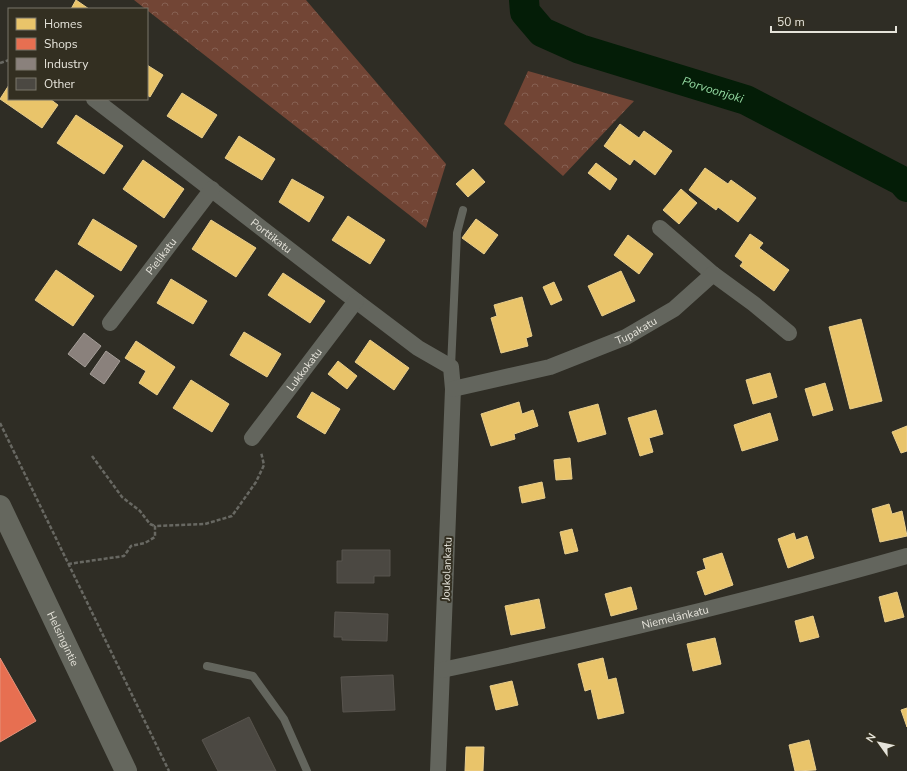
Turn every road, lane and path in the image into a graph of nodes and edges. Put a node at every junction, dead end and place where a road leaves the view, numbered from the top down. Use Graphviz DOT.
graph roads {
  1 [pos="95,100"];
  2 [pos="212,189"];
  3 [pos="463,210"];
  4 [pos="660,228"];
  5 [pos="713,274"];
  6 [pos="356,301"];
  7 [pos="110,323"];
  8 [pos="789,333"];
  9 [pos="451,367"];
  10 [pos="453,389"];
  11 [pos="0,423"];
  12 [pos="252,438"];
  13 [pos="92,456"];
  14 [pos="0,506"];
  15 [pos="155,526"];
  16 [pos="907,556"];
  17 [pos="68,564"];
  18 [pos="207,666"];
  19 [pos="442,670"];
  20 [pos="126,771"];
  21 [pos="169,771"];
  22 [pos="307,771"];
  23 [pos="438,771"];
  1 -- 2 [label="street, Porttikatu"];
  2 -- 6 [label="street, Porttikatu"];
  2 -- 7 [label="street, Pielikatu"];
  3 -- 9 [label="lane"];
  4 -- 5 [label="street"];
  5 -- 8 [label="street"];
  5 -- 10 [label="street, Tupakatu"];
  6 -- 9 [label="street, Porttikatu"];
  6 -- 12 [label="street, Lukkokatu"];
  9 -- 10 [label="street, Joukolankatu"];
  10 -- 19 [label="street, Joukolankatu"];
  11 -- 17 [label="path"];
  12 -- 15 [label="path"];
  13 -- 15 [label="path"];
  14 -- 20 [label="main road, Helsingintie"];
  15 -- 17 [label="path"];
  16 -- 19 [label="street, Niemelänkatu"];
  17 -- 21 [label="path"];
  18 -- 22 [label="lane"];
  19 -- 23 [label="street, Joukolankatu"];
}
